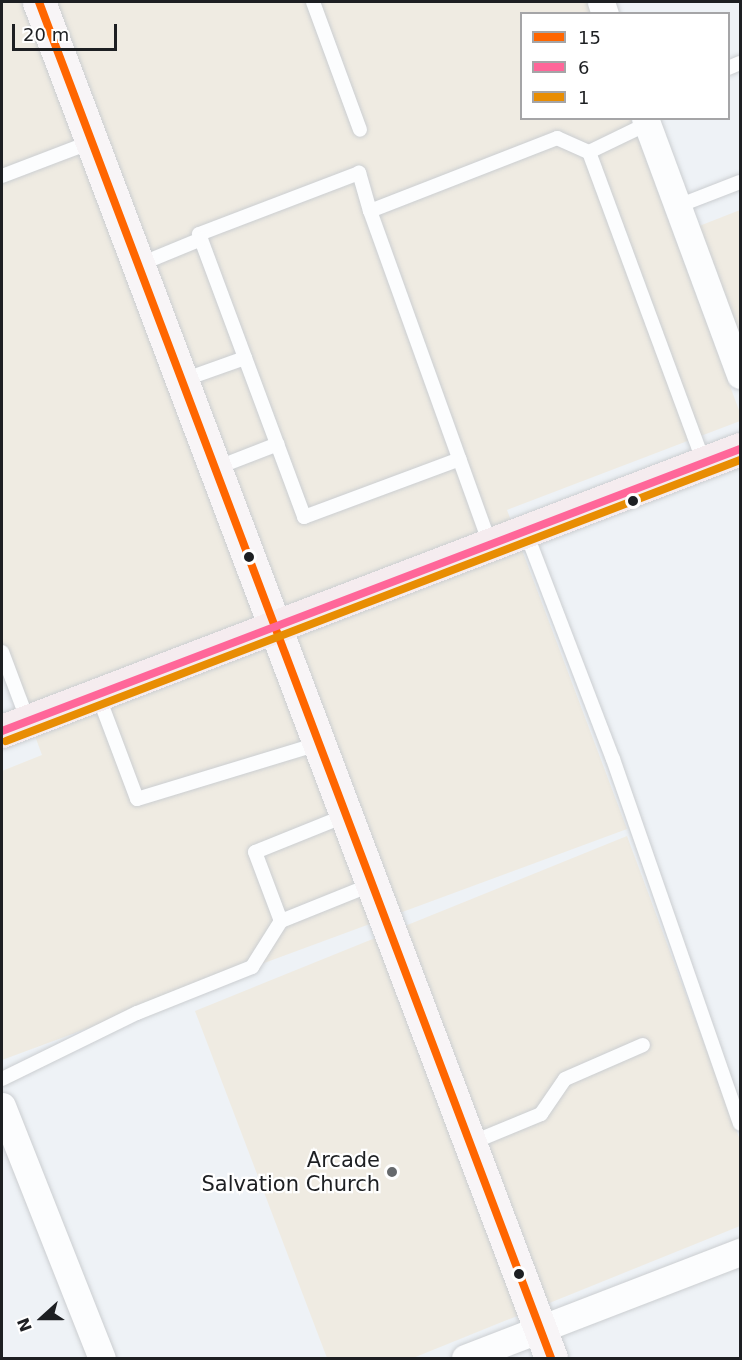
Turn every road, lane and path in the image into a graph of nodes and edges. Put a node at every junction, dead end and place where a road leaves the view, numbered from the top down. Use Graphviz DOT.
graph roads {
  1 [pos="39,2"];
  2 [pos="313,2"];
  3 [pos="646,121"];
  4 [pos="360,130"];
  5 [pos="91,142"];
  6 [pos="589,152"];
  7 [pos="2,176"];
  8 [pos="741,182"];
  9 [pos="678,206"];
  10 [pos="370,211"];
  11 [pos="201,239"];
  12 [pos="138,265"];
  13 [pos="245,358"];
  14 [pos="741,375"];
  15 [pos="183,380"];
  16 [pos="278,444"];
  17 [pos="741,449"];
  18 [pos="460,459"];
  19 [pos="705,465"];
  20 [pos="216,468"];
  21 [pos="525,530"];
  22 [pos="490,544"];
  23 [pos="276,626"];
  24 [pos="2,652"];
  25 [pos="98,695"];
  26 [pos="15,726"];
  27 [pos="320,743"];
  28 [pos="346,815"];
  29 [pos="373,884"];
  30 [pos="281,921"];
  31 [pos="643,1045"];
  32 [pos="2,1079"];
  33 [pos="2,1106"];
  34 [pos="741,1123"];
  35 [pos="471,1143"];
  36 [pos="741,1252"];
  37 [pos="546,1344"];
  38 [pos="102,1359"];
  39 [pos="465,1359"];
  1 -- 5 [label="main road"];
  2 -- 4 [label="lane"];
  3 -- 6 [label="lane"];
  3 -- 9 [label="street"];
  5 -- 7 [label="lane"];
  5 -- 12 [label="main road"];
  6 -- 10 [label="lane"];
  6 -- 19 [label="lane"];
  8 -- 9 [label="lane"];
  9 -- 14 [label="street"];
  10 -- 11 [label="lane"];
  10 -- 18 [label="lane"];
  11 -- 12 [label="lane"];
  11 -- 13 [label="lane"];
  12 -- 15 [label="main road"];
  13 -- 15 [label="lane"];
  13 -- 16 [label="lane"];
  15 -- 20 [label="main road"];
  16 -- 18 [label="lane"];
  16 -- 20 [label="lane"];
  17 -- 19 [label="main road"];
  18 -- 22 [label="lane"];
  19 -- 21 [label="main road"];
  20 -- 23 [label="main road"];
  21 -- 22 [label="main road"];
  21 -- 34 [label="lane"];
  22 -- 23 [label="main road"];
  23 -- 25 [label="main road"];
  23 -- 27 [label="main road"];
  24 -- 26 [label="lane"];
  25 -- 26 [label="main road"];
  25 -- 27 [label="lane"];
  27 -- 28 [label="main road"];
  28 -- 29 [label="main road"];
  28 -- 30 [label="lane"];
  29 -- 30 [label="lane"];
  29 -- 35 [label="main road"];
  30 -- 32 [label="lane"];
  31 -- 35 [label="lane"];
  33 -- 38 [label="street"];
  35 -- 37 [label="main road"];
  36 -- 37 [label="street"];
  37 -- 39 [label="street"];
}
